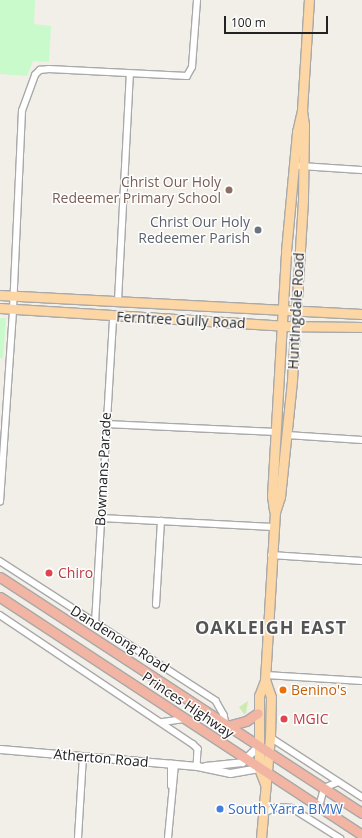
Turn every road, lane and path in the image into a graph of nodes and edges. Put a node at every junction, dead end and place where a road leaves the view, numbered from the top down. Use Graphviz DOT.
graph roads {
  1 [pos="197,0"];
  2 [pos="309,0"];
  3 [pos="130,74"];
  4 [pos="299,166"];
  5 [pos="362,170"];
  6 [pos="0,295"];
  7 [pos="13,296"];
  8 [pos="118,301"];
  9 [pos="0,308"];
  10 [pos="13,309"];
  11 [pos="283,311"];
  12 [pos="295,311"];
  13 [pos="362,314"];
  14 [pos="113,316"];
  15 [pos="283,326"];
  16 [pos="295,326"];
  17 [pos="362,327"];
  18 [pos="106,424"];
  19 [pos="276,432"];
  20 [pos="287,435"];
  21 [pos="362,440"];
  22 [pos="0,502"];
  23 [pos="275,512"];
  24 [pos="101,518"];
  25 [pos="161,521"];
  26 [pos="274,527"];
  27 [pos="271,555"];
  28 [pos="0,561"];
  29 [pos="362,561"];
  30 [pos="0,577"];
  31 [pos="0,597"];
  32 [pos="156,604"];
  33 [pos="0,615"];
  34 [pos="96,623"];
  35 [pos="266,678"];
  36 [pos="362,682"];
  37 [pos="258,713"];
  38 [pos="184,719"];
  39 [pos="163,722"];
  40 [pos="227,726"];
  41 [pos="270,737"];
  42 [pos="258,746"];
  43 [pos="0,749"];
  44 [pos="269,754"];
  45 [pos="84,756"];
  46 [pos="245,760"];
  47 [pos="173,764"];
  48 [pos="199,766"];
  49 [pos="259,768"];
  50 [pos="268,774"];
  51 [pos="338,782"];
  52 [pos="265,784"];
  53 [pos="324,788"];
  54 [pos="362,797"];
  55 [pos="319,807"];
  56 [pos="263,813"];
  57 [pos="362,813"];
  58 [pos="362,835"];
  59 [pos="78,838"];
  60 [pos="168,838"];
  61 [pos="261,838"];
  62 [pos="340,838"];
  1 -- 3 [label="street"];
  2 -- 4 [label="main road, Huntingdale Road"];
  3 -- 7 [label="street"];
  3 -- 8 [label="street"];
  4 -- 5 [label="street"];
  4 -- 11 [label="main road, Huntingdale Road"];
  4 -- 12 [label="main road, Huntingdale Road"];
  6 -- 7 [label="main road, Ferntree Gully Road"];
  7 -- 8 [label="main road, Ferntree Gully Road"];
  7 -- 10 [label="street"];
  8 -- 11 [label="main road, Ferntree Gully Road"];
  9 -- 10 [label="main road, Ferntree Gully Road"];
  10 -- 14 [label="main road, Ferntree Gully Road"];
  10 -- 22 [label="street"];
  11 -- 12 [label="main road, Ferntree Gully Road"];
  11 -- 15 [label="main road, Huntingdale Road"];
  12 -- 13 [label="main road, Ferntree Gully Road"];
  12 -- 16 [label="main road, Huntingdale Road"];
  14 -- 15 [label="main road, Ferntree Gully Road"];
  14 -- 18 [label="street, Bowmans Parade"];
  15 -- 16 [label="main road, Ferntree Gully Road"];
  15 -- 19 [label="main road, Huntingdale Road"];
  16 -- 17 [label="main road, Ferntree Gully Road"];
  16 -- 20 [label="main road, Huntingdale Road"];
  18 -- 19 [label="street"];
  18 -- 24 [label="street, Bowmans Parade"];
  19 -- 23 [label="main road, Huntingdale Road"];
  20 -- 21 [label="street"];
  20 -- 23 [label="main road, Huntingdale Road"];
  23 -- 26 [label="main road, Huntingdale Road"];
  24 -- 25 [label="street"];
  24 -- 34 [label="street, Bowmans Parade"];
  25 -- 26 [label="street"];
  25 -- 32 [label="street"];
  26 -- 27 [label="main road, Huntingdale Road"];
  27 -- 29 [label="street"];
  27 -- 35 [label="main road, Huntingdale Road"];
  28 -- 34 [label="street, Dandenong Road"];
  30 -- 40 [label="highway, Princes Highway"];
  31 -- 38 [label="highway, Princes Highway"];
  33 -- 39 [label="street"];
  34 -- 40 [label="street, Dandenong Road"];
  35 -- 36 [label="street"];
  35 -- 37 [label="main road, Huntingdale Road"];
  35 -- 41 [label="main road, Huntingdale Road"];
  37 -- 40 [label="highway"];
  37 -- 42 [label="main road, Huntingdale Road"];
  38 -- 39 [label="street"];
  38 -- 46 [label="highway, Princes Highway"];
  39 -- 48 [label="street"];
  40 -- 42 [label="highway, Princes Highway"];
  41 -- 44 [label="main road, Huntingdale Road"];
  41 -- 51 [label="street"];
  42 -- 44 [label="highway, Princes Highway"];
  42 -- 46 [label="street"];
  42 -- 49 [label="main road, Huntingdale Road"];
  43 -- 45 [label="street, Atherton Road"];
  44 -- 50 [label="main road, Huntingdale Road"];
  44 -- 53 [label="highway, Princes Highway"];
  45 -- 47 [label="street, Atherton Road"];
  45 -- 59 [label="street"];
  46 -- 48 [label="street, Atherton Road"];
  46 -- 49 [label="highway, Princes Highway"];
  47 -- 48 [label="street, Atherton Road"];
  47 -- 60 [label="street"];
  48 -- 49 [label="street, Atherton Road"];
  49 -- 50 [label="highway, Princes Highway"];
  49 -- 52 [label="main road, Huntingdale Road"];
  50 -- 52 [label="main road, Huntingdale Road"];
  50 -- 55 [label="highway, Princes Highway"];
  51 -- 53 [label="street"];
  51 -- 54 [label="street"];
  52 -- 56 [label="main road, Huntingdale Road"];
  53 -- 55 [label="street"];
  53 -- 57 [label="highway, Princes Highway"];
  55 -- 58 [label="highway, Princes Highway"];
  56 -- 61 [label="main road, Huntingdale Road"];
  56 -- 62 [label="street"];
}
